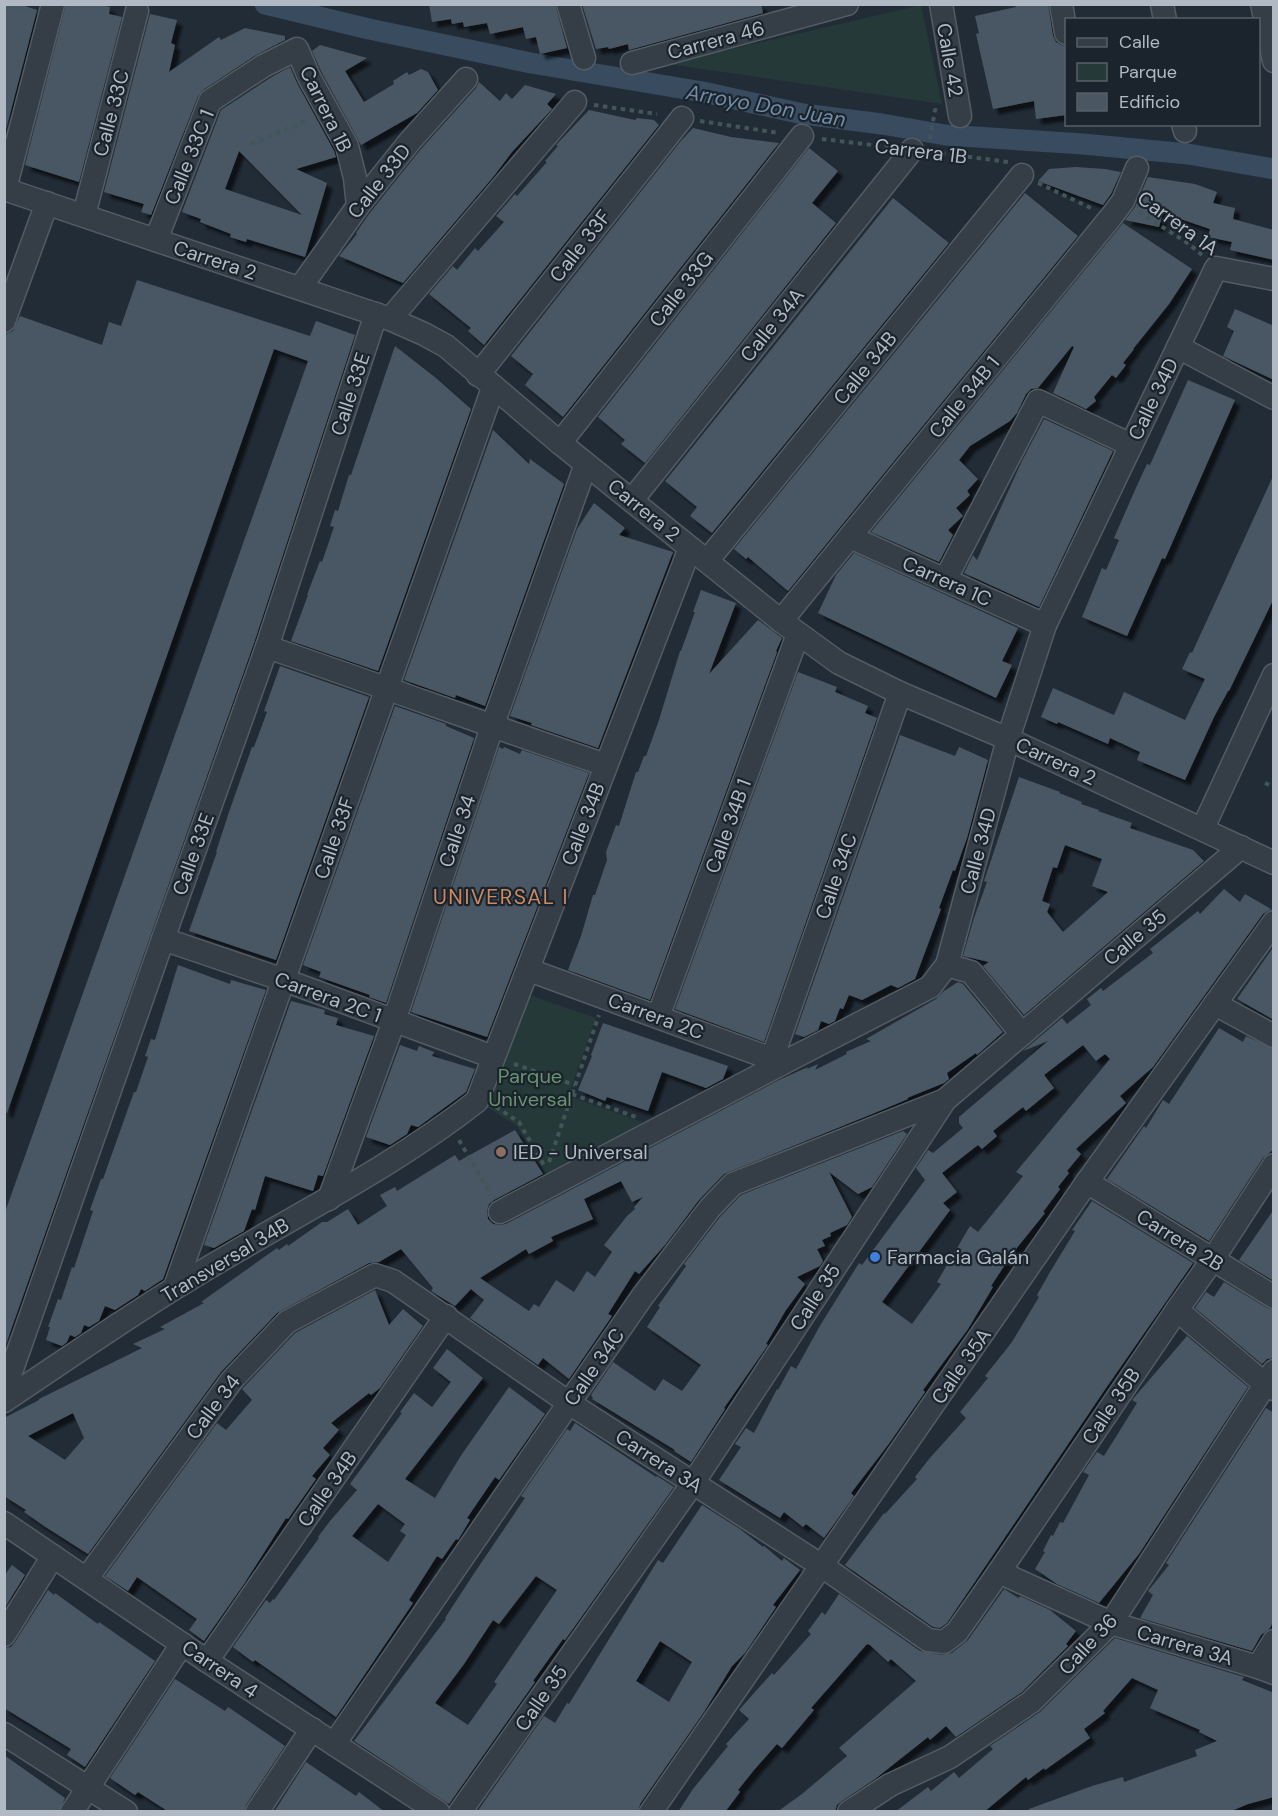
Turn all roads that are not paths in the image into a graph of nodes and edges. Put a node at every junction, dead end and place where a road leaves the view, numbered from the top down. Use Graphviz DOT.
graph roads {
  1 [pos="53,4"];
  2 [pos="568,4"];
  3 [pos="847,4"];
  4 [pos="941,4"];
  5 [pos="1061,4"];
  6 [pos="1262,4"];
  7 [pos="137,11"];
  8 [pos="1065,27"];
  9 [pos="297,49"];
  10 [pos="584,58"];
  11 [pos="1274,62"];
  12 [pos="632,63"];
  13 [pos="466,80"];
  14 [pos="575,102"];
  15 [pos="960,116"];
  16 [pos="682,118"];
  17 [pos="802,136"];
  18 [pos="920,151"];
  19 [pos="1137,168"];
  20 [pos="1022,176"];
  21 [pos="5,189"];
  22 [pos="46,203"];
  23 [pos="358,206"];
  24 [pos="84,215"];
  25 [pos="156,240"];
  26 [pos="1274,279"];
  27 [pos="300,288"];
  28 [pos="383,316"];
  29 [pos="4,321"];
  30 [pos="1178,346"];
  31 [pos="486,381"];
  32 [pos="1274,398"];
  33 [pos="560,442"];
  34 [pos="1131,445"];
  35 [pos="586,464"];
  36 [pos="632,500"];
  37 [pos="850,537"];
  38 [pos="699,554"];
  39 [pos="945,580"];
  40 [pos="1045,625"];
  41 [pos="789,627"];
  42 [pos="267,647"];
  43 [pos="1274,675"];
  44 [pos="387,687"];
  45 [pos="900,693"];
  46 [pos="492,727"];
  47 [pos="1008,739"];
  48 [pos="606,765"];
  49 [pos="1203,828"];
  50 [pos="1241,847"];
  51 [pos="1274,863"];
  52 [pos="1274,922"];
  53 [pos="163,939"];
  54 [pos="947,965"];
  55 [pos="529,970"];
  56 [pos="284,980"];
  57 [pos="1215,1004"];
  58 [pos="658,1017"];
  59 [pos="394,1021"];
  60 [pos="1022,1034"];
  61 [pos="1274,1036"];
  62 [pos="494,1057"];
  63 [pos="777,1061"];
  64 [pos="945,1100"];
  65 [pos="449,1123"];
  66 [pos="1274,1165"];
  67 [pos="1087,1182"];
  68 [pos="329,1199"];
  69 [pos="500,1212"];
  70 [pos="1213,1259"];
  71 [pos="375,1275"];
  72 [pos="175,1287"];
  73 [pos="1274,1297"];
  74 [pos="1177,1310"];
  75 [pos="446,1316"];
  76 [pos="1271,1381"];
  77 [pos="4,1392"];
  78 [pos="4,1401"];
  79 [pos="569,1403"];
  80 [pos="693,1483"];
  81 [pos="4,1523"];
  82 [pos="53,1556"];
  83 [pos="822,1566"];
  84 [pos="999,1572"];
  85 [pos="87,1578"];
  86 [pos="1111,1623"];
  87 [pos="4,1635"];
  88 [pos="1274,1641"];
  89 [pos="944,1642"];
  90 [pos="182,1644"];
  91 [pos="207,1661"];
  92 [pos="1266,1670"];
  93 [pos="312,1729"];
  94 [pos="4,1734"];
  95 [pos="334,1744"];
  96 [pos="88,1786"];
  97 [pos="72,1812"];
  98 [pos="126,1812"];
  99 [pos="257,1812"];
  100 [pos="438,1812"];
  101 [pos="460,1812"];
  102 [pos="651,1812"];
  103 [pos="849,1812"];
  1 -- 21 [label="street"];
  2 -- 10 [label="street"];
  3 -- 12 [label="street, Carrera 46"];
  4 -- 15 [label="street, Calle 42"];
  5 -- 8 [label="street"];
  6 -- 11 [label="street"];
  7 -- 24 [label="street, Calle 33C"];
  9 -- 23 [label="street, Carrera 1B"];
  9 -- 25 [label="street, Calle 33C 1"];
  13 -- 23 [label="street, Calle 33D"];
  14 -- 28 [label="street, Calle 33E"];
  16 -- 31 [label="street, Calle 33F"];
  17 -- 33 [label="street, Calle 33G"];
  18 -- 36 [label="street, Calle 34A"];
  19 -- 37 [label="street, Calle 34B 1"];
  20 -- 38 [label="street, Calle 34B"];
  21 -- 22 [label="street, Carrera 2"];
  22 -- 24 [label="street, Carrera 2"];
  22 -- 29 [label="street"];
  23 -- 27 [label="street, Calle 33D"];
  24 -- 25 [label="street, Carrera 2"];
  25 -- 27 [label="street, Carrera 2"];
  26 -- 30 [label="street, Calle 34D"];
  27 -- 28 [label="street, Carrera 2"];
  28 -- 31 [label="street, Carrera 2"];
  28 -- 42 [label="street, Calle 33E"];
  30 -- 32 [label="street"];
  30 -- 34 [label="street, Calle 34D"];
  31 -- 33 [label="street, Carrera 2"];
  31 -- 44 [label="street, Calle 33F"];
  33 -- 35 [label="street, Carrera 2"];
  34 -- 39 [label="street"];
  34 -- 40 [label="street, Calle 34D"];
  35 -- 36 [label="street, Carrera 2"];
  35 -- 46 [label="street, Calle 34"];
  36 -- 38 [label="street, Carrera 2"];
  37 -- 39 [label="street, Carrera 1C"];
  37 -- 41 [label="street, Calle 34B 1"];
  38 -- 41 [label="street, Carrera 2"];
  38 -- 48 [label="street, Calle 34B"];
  39 -- 40 [label="street, Carrera 1C"];
  40 -- 47 [label="street, Calle 34D"];
  41 -- 45 [label="street, Carrera 2"];
  41 -- 58 [label="street, Calle 34B 1"];
  42 -- 44 [label="street"];
  42 -- 53 [label="street, Calle 33E"];
  43 -- 49 [label="street"];
  44 -- 46 [label="street"];
  44 -- 56 [label="street, Calle 33F"];
  45 -- 47 [label="street, Carrera 2"];
  45 -- 63 [label="street, Calle 34C"];
  46 -- 48 [label="street"];
  46 -- 59 [label="street, Calle 34"];
  47 -- 49 [label="street, Carrera 2"];
  47 -- 54 [label="street, Calle 34D"];
  48 -- 55 [label="street, Calle 34B"];
  49 -- 50 [label="street, Carrera 2"];
  50 -- 51 [label="street, Carrera 2"];
  50 -- 60 [label="street, Calle 35"];
  52 -- 57 [label="street, Calle 35A"];
  53 -- 56 [label="street, Carrera 2C 1"];
  53 -- 77 [label="street, Calle 33E"];
  54 -- 60 [label="street"];
  54 -- 63 [label="street, Calle 34D"];
  55 -- 58 [label="street, Carrera 2C"];
  55 -- 62 [label="street, Calle 34B"];
  56 -- 59 [label="street, Carrera 2C 1"];
  56 -- 72 [label="street, Calle 33F"];
  57 -- 61 [label="street"];
  57 -- 67 [label="street, Calle 35A"];
  58 -- 63 [label="street, Carrera 2C"];
  59 -- 62 [label="street, Carrera 2C 1"];
  59 -- 68 [label="street, Calle 34"];
  60 -- 64 [label="street, Calle 35"];
  62 -- 65 [label="street, Calle 34B"];
  63 -- 69 [label="street, Calle 34D"];
  64 -- 79 [label="street, Calle 34C"];
  64 -- 80 [label="street, Calle 35"];
  65 -- 68 [label="street, Transversal 34B"];
  66 -- 70 [label="street, Calle 35B"];
  67 -- 70 [label="street, Carrera 2B"];
  67 -- 83 [label="street, Calle 35A"];
  68 -- 72 [label="street, Transversal 34B"];
  70 -- 73 [label="street, Carrera 2B"];
  70 -- 74 [label="street, Calle 35B"];
  71 -- 75 [label="street, Carrera 3A"];
  71 -- 85 [label="street, Calle 34"];
  72 -- 78 [label="street, Transversal 34B"];
  74 -- 76 [label="street"];
  74 -- 84 [label="street, Calle 35B"];
  75 -- 79 [label="street, Carrera 3A"];
  75 -- 91 [label="street, Calle 34B"];
  76 -- 86 [label="street, Calle 36"];
  79 -- 80 [label="street, Carrera 3A"];
  79 -- 95 [label="street, Calle 34C"];
  80 -- 83 [label="street, Carrera 3A"];
  80 -- 101 [label="street, Calle 35"];
  81 -- 82 [label="street, Carrera 4"];
  82 -- 85 [label="street, Carrera 4"];
  82 -- 87 [label="street"];
  83 -- 89 [label="street, Carrera 3A"];
  83 -- 102 [label="street, Calle 35A"];
  84 -- 86 [label="street, Carrera 3A"];
  84 -- 89 [label="street, Calle 35B"];
  85 -- 90 [label="street, Carrera 4"];
  86 -- 92 [label="street, Carrera 3A"];
  86 -- 103 [label="street, Calle 36"];
  88 -- 92 [label="street"];
  90 -- 91 [label="street, Carrera 4"];
  90 -- 96 [label="street"];
  91 -- 93 [label="street, Carrera 4"];
  93 -- 95 [label="street, Carrera 4"];
  93 -- 99 [label="street"];
  94 -- 96 [label="street"];
  95 -- 100 [label="street, Carrera 4"];
  96 -- 97 [label="street"];
  96 -- 98 [label="street"];
}
